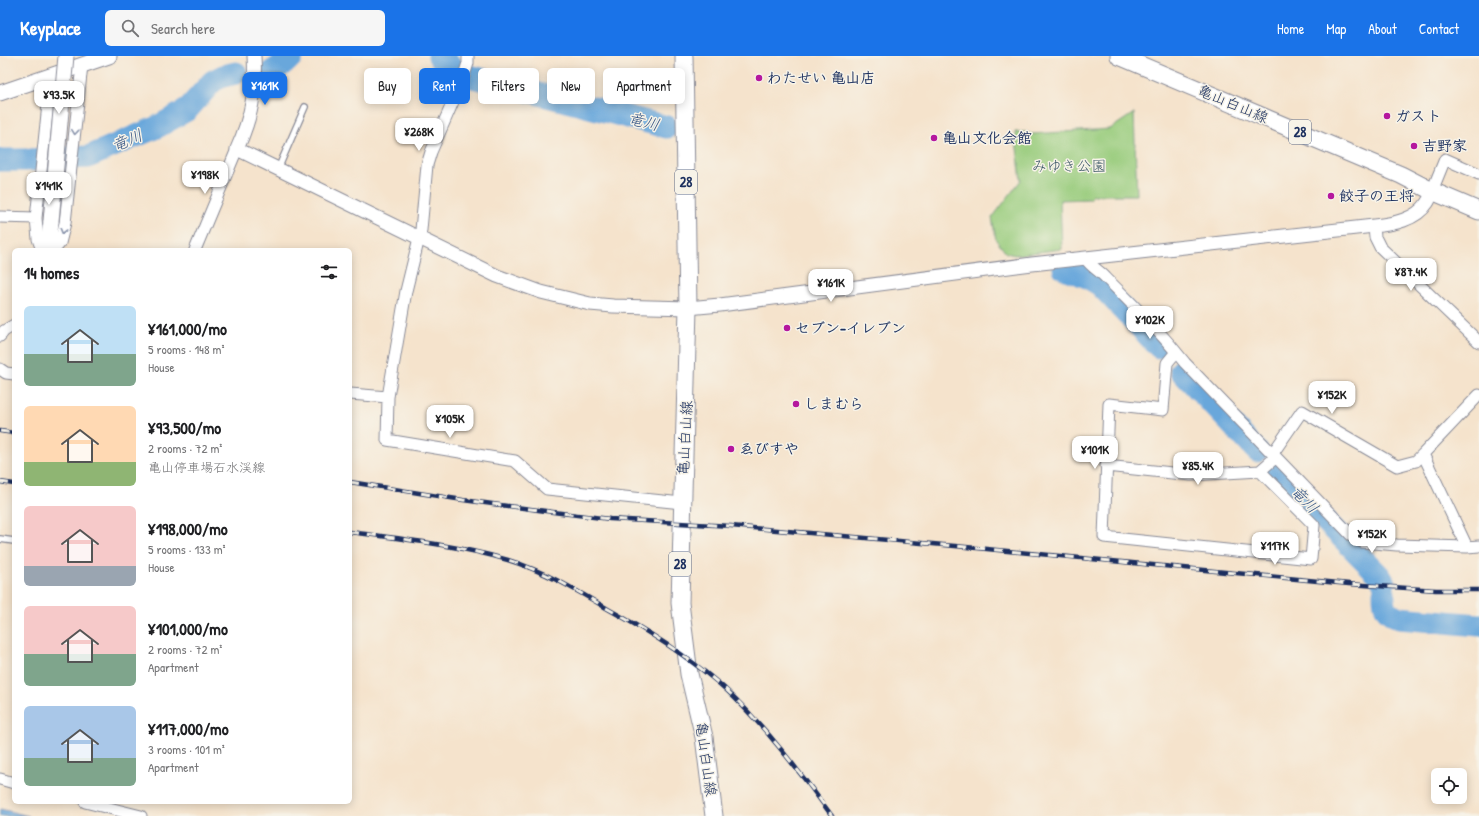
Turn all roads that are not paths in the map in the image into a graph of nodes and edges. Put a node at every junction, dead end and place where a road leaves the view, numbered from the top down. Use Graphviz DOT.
graph roads {
  1 [pos="66,56"];
  2 [pos="109,56"];
  3 [pos="254,56"];
  4 [pos="468,56"];
  5 [pos="684,56"];
  6 [pos="1119,56"];
  7 [pos="82,65"];
  8 [pos="51,76"];
  9 [pos="0,93"];
  10 [pos="305,107"];
  11 [pos="237,149"];
  12 [pos="278,169"];
  13 [pos="1479,174"];
  14 [pos="1432,191"];
  15 [pos="1479,211"];
  16 [pos="0,217"];
  17 [pos="36,218"];
  18 [pos="1374,226"];
  19 [pos="418,238"];
  20 [pos="41,248"];
  21 [pos="48,248"];
  22 [pos="56,248"];
  23 [pos="198,248"];
  24 [pos="1086,259"];
  25 [pos="688,308"];
  26 [pos="12,326"];
  27 [pos="0,336"];
  28 [pos="1479,342"];
  29 [pos="1176,352"];
  30 [pos="0,369"];
  31 [pos="12,374"];
  32 [pos="352,394"];
  33 [pos="1479,395"];
  34 [pos="388,397"];
  35 [pos="1423,454"];
  36 [pos="1275,455"];
  37 [pos="1106,466"];
  38 [pos="1260,471"];
  39 [pos="682,503"];
  40 [pos="0,539"];
  41 [pos="12,541"];
  42 [pos="1467,546"];
  43 [pos="1479,546"];
  44 [pos="0,779"];
  45 [pos="12,783"];
  46 [pos="93,804"];
  47 [pos="141,816"];
  48 [pos="714,816"];
  1 -- 21 [label="main road, bridge"];
  2 -- 7 [label="main road"];
  3 -- 11 [label="street"];
  4 -- 19 [label="street"];
  5 -- 25 [label="main road, 亀山白山線 / 28"];
  6 -- 14 [label="main road, 亀山白山線 / 28"];
  7 -- 8 [label="main road"];
  7 -- 22 [label="street, one-way"];
  8 -- 9 [label="main road"];
  8 -- 17 [label="street"];
  10 -- 12 [label="lane"];
  11 -- 12 [label="street"];
  11 -- 23 [label="street"];
  12 -- 19 [label="street"];
  13 -- 14 [label="street"];
  14 -- 15 [label="main road, 亀山白山線 / 28"];
  14 -- 18 [label="street"];
  16 -- 17 [label="street"];
  17 -- 20 [label="street"];
  18 -- 24 [label="street"];
  18 -- 28 [label="street"];
  19 -- 25 [label="street"];
  19 -- 34 [label="street"];
  24 -- 25 [label="street"];
  24 -- 29 [label="street"];
  25 -- 39 [label="main road, 亀山白山線 / 28"];
  26 -- 27 [label="street"];
  29 -- 36 [label="street"];
  29 -- 37 [label="street"];
  30 -- 31 [label="street"];
  32 -- 34 [label="street"];
  33 -- 35 [label="street"];
  34 -- 39 [label="street"];
  35 -- 36 [label="street"];
  35 -- 42 [label="street"];
  36 -- 38 [label="street"];
  36 -- 42 [label="street"];
  37 -- 38 [label="street"];
  37 -- 38 [label="street"];
  39 -- 48 [label="main road, 亀山白山線 / 28"];
  40 -- 41 [label="lane"];
  42 -- 43 [label="street"];
  44 -- 45 [label="street"];
  46 -- 47 [label="street"];
}
